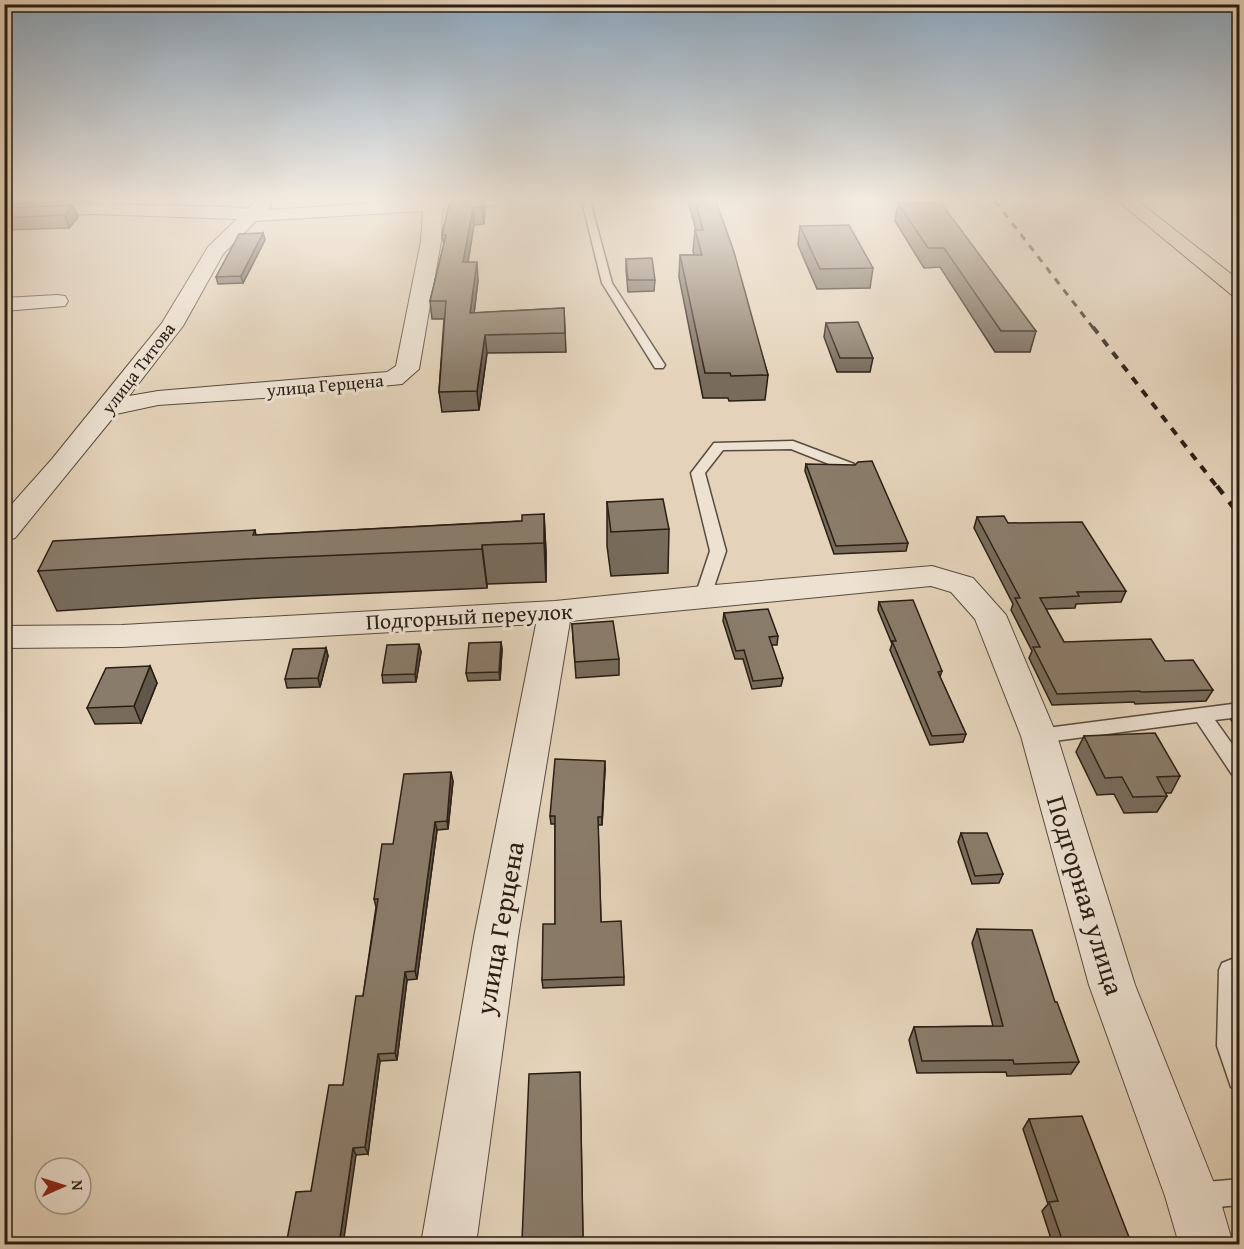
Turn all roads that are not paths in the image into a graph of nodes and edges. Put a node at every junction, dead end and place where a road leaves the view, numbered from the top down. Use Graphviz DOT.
graph roads {
  1 [pos="210,259"];
  2 [pos="428,259"];
  3 [pos="601,259"];
  4 [pos="1199,259"];
  5 [pos="1239,292"];
  6 [pos="57,302"];
  7 [pos="4,305"];
  8 [pos="659,365"];
  9 [pos="108,408"];
  10 [pos="849,467"];
  11 [pos="4,532"];
  12 [pos="932,576"];
  13 [pos="704,596"];
  14 [pos="555,612"];
  15 [pos="6,637"];
  16 [pos="1239,710"];
  17 [pos="1202,714"];
  18 [pos="1039,736"];
  19 [pos="1239,771"];
  20 [pos="1239,966"];
  21 [pos="1239,1078"];
  22 [pos="1239,1192"];
  23 [pos="1192,1196"];
  24 [pos="449,1245"];
  25 [pos="1206,1245"];
  1 -- 9 [label="street, улица Титова"];
  2 -- 9 [label="street, улица Герцена"];
  3 -- 8 [label="lane"];
  4 -- 5 [label="main road"];
  6 -- 7 [label="street"];
  9 -- 11 [label="street, улица Титова"];
  10 -- 13 [label="lane"];
  12 -- 13 [label="street, Подгорный переулок"];
  12 -- 18 [label="street, Подгорная улица"];
  13 -- 14 [label="street, Подгорный переулок"];
  14 -- 15 [label="street, Подгорный переулок"];
  14 -- 24 [label="street, улица Герцена"];
  16 -- 17 [label="lane"];
  17 -- 18 [label="lane"];
  17 -- 19 [label="lane"];
  18 -- 23 [label="street, Подгорная улица"];
  20 -- 21 [label="lane"];
  22 -- 23 [label="lane"];
  23 -- 25 [label="street, Подгорная улица"];
}
